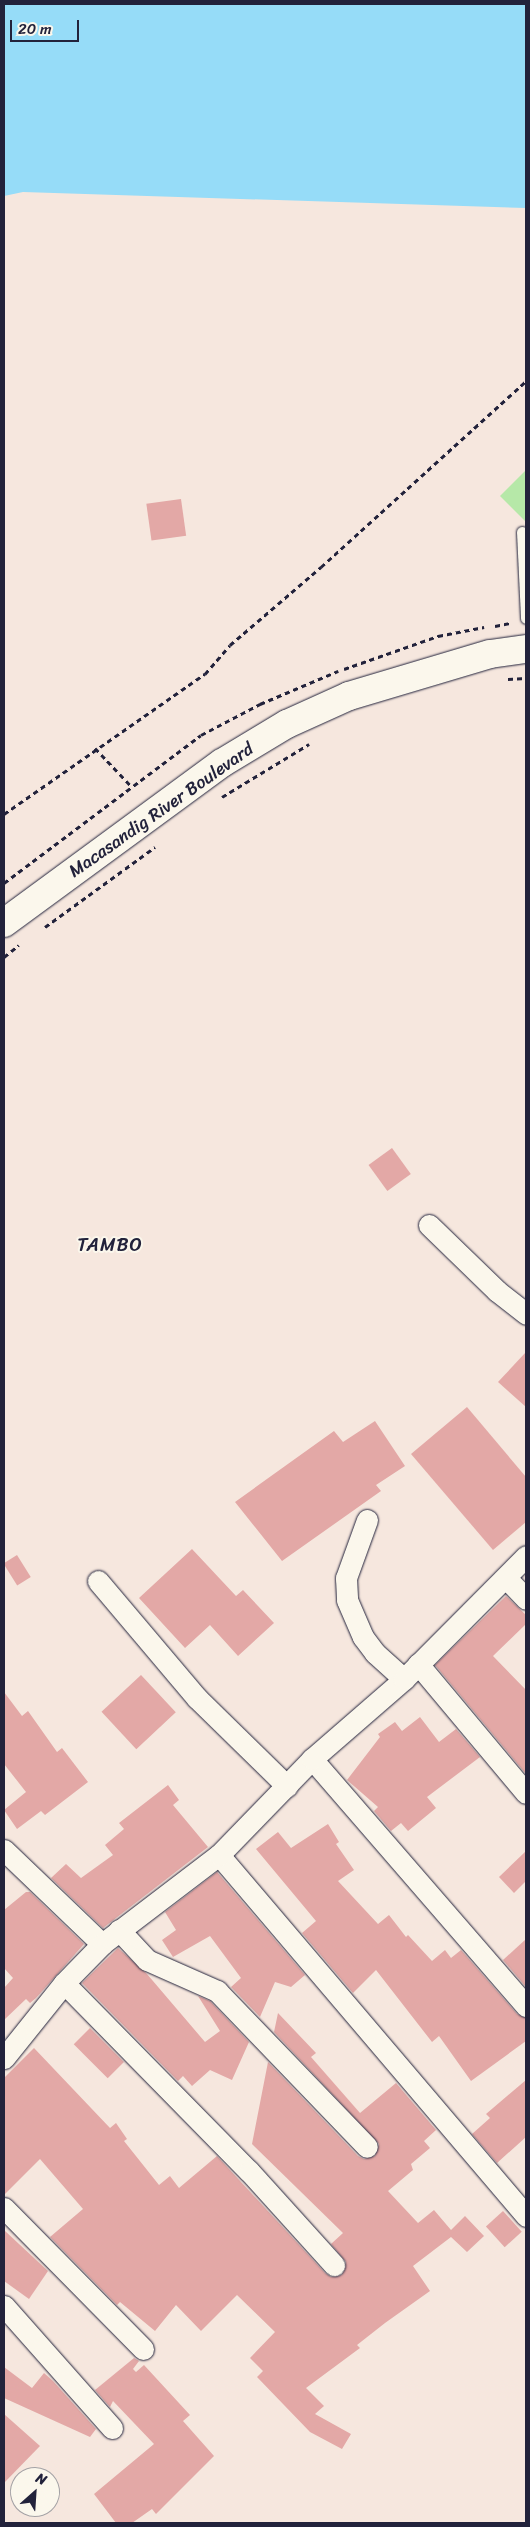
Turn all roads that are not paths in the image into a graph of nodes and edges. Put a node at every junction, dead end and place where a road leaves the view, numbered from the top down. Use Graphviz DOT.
graph roads {
  1 [pos="522,532"];
  2 [pos="526,618"];
  3 [pos="526,649"];
  4 [pos="4,923"];
  5 [pos="429,1225"];
  6 [pos="526,1314"];
  7 [pos="367,1520"];
  8 [pos="526,1556"];
  9 [pos="506,1578"];
  10 [pos="98,1580"];
  11 [pos="526,1599"];
  12 [pos="411,1672"];
  13 [pos="312,1759"];
  14 [pos="287,1786"];
  15 [pos="526,1793"];
  16 [pos="4,1850"];
  17 [pos="219,1855"];
  18 [pos="119,1930"];
  19 [pos="102,1944"];
  20 [pos="64,1983"];
  21 [pos="526,2006"];
  22 [pos="4,2058"];
  23 [pos="367,2147"];
  24 [pos="4,2208"];
  25 [pos="526,2216"];
  26 [pos="334,2266"];
  27 [pos="4,2306"];
  28 [pos="144,2350"];
  29 [pos="112,2428"];
  1 -- 2 [label="lane"];
  3 -- 4 [label="street, Macasandig River Boulevard"];
  5 -- 6 [label="street"];
  7 -- 12 [label="street"];
  8 -- 9 [label="street"];
  9 -- 11 [label="street"];
  9 -- 12 [label="street"];
  10 -- 14 [label="street"];
  12 -- 13 [label="street"];
  12 -- 15 [label="street"];
  13 -- 14 [label="street"];
  13 -- 21 [label="street"];
  14 -- 17 [label="street"];
  16 -- 19 [label="street"];
  17 -- 18 [label="street"];
  17 -- 25 [label="street"];
  18 -- 19 [label="street"];
  18 -- 23 [label="street"];
  19 -- 20 [label="street"];
  20 -- 22 [label="street"];
  20 -- 26 [label="street"];
  24 -- 28 [label="street"];
  27 -- 29 [label="street"];
}
